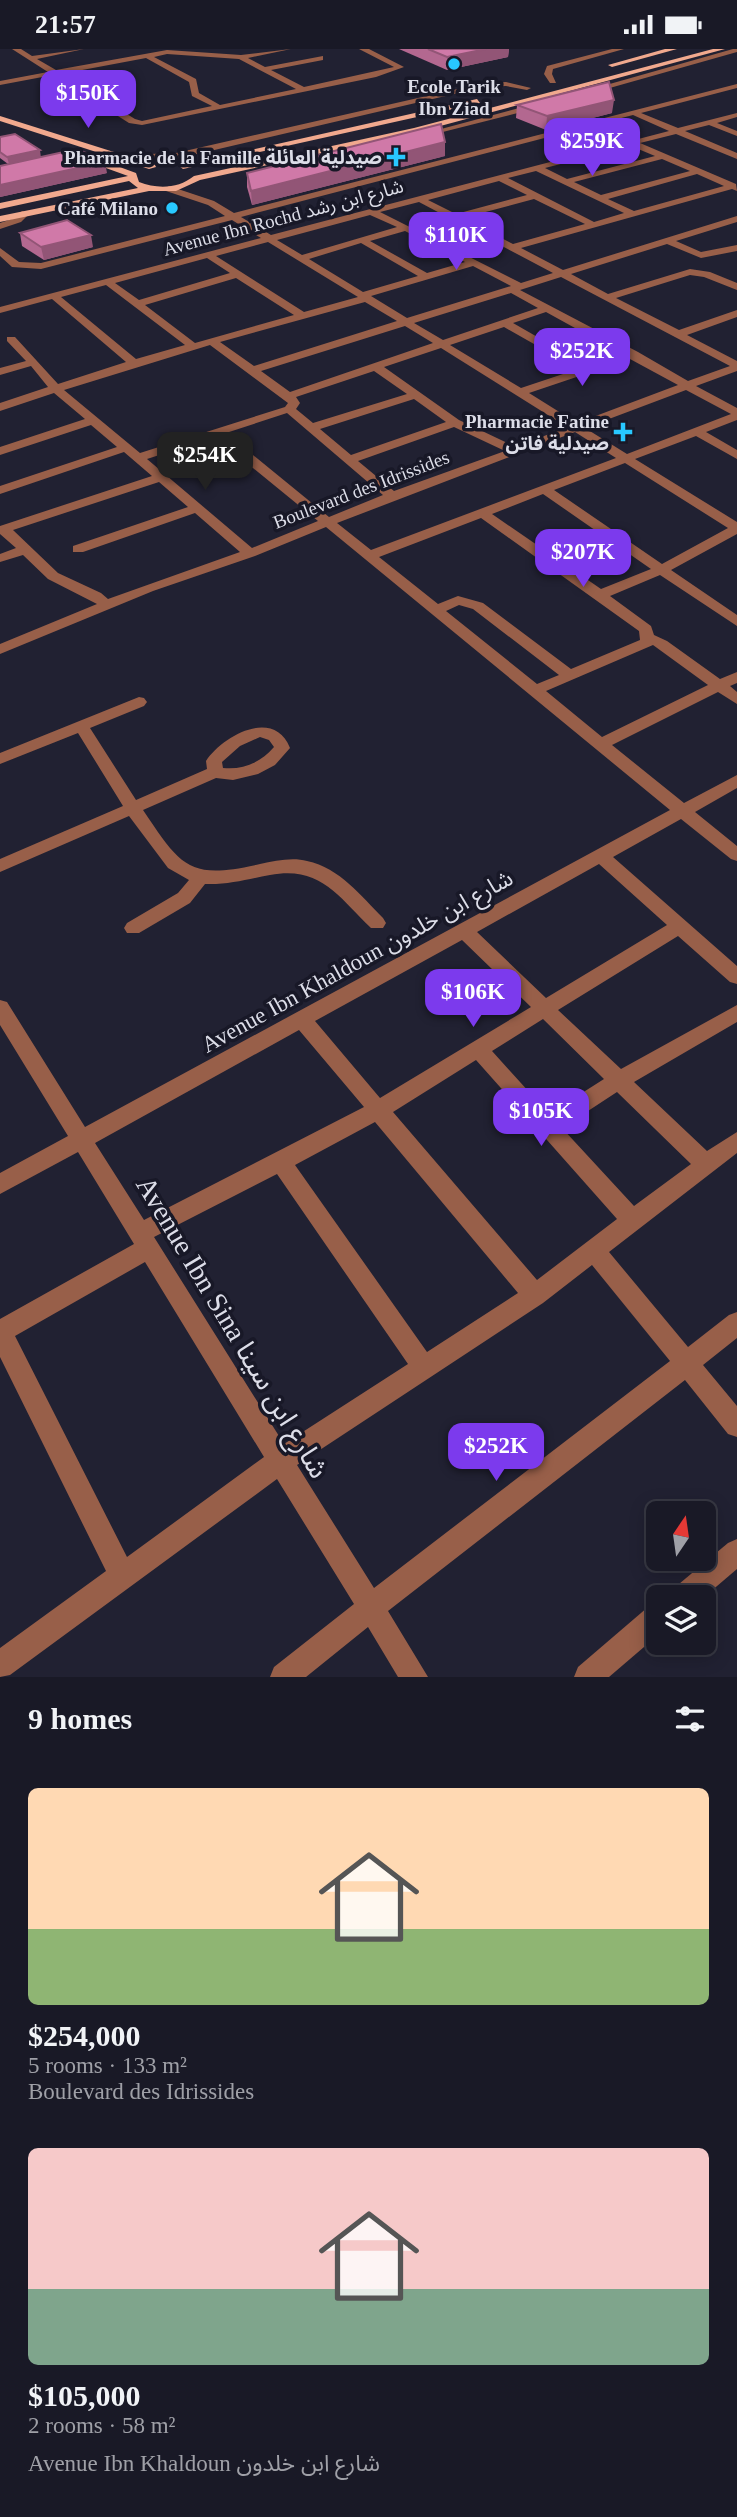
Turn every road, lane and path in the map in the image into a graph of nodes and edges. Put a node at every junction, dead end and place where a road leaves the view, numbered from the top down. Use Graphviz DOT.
graph roads {
  1 [pos="16,49"];
  2 [pos="80,49"];
  3 [pos="287,49"];
  4 [pos="363,49"];
  5 [pos="620,49"];
  6 [pos="673,49"];
  7 [pos="721,49"];
  8 [pos="164,50"];
  9 [pos="737,50"];
  10 [pos="147,56"];
  11 [pos="241,57"];
  12 [pos="32,58"];
  13 [pos="320,58"];
  14 [pos="264,69"];
  15 [pos="599,69"];
  16 [pos="56,73"];
  17 [pos="565,78"];
  18 [pos="553,81"];
  19 [pos="0,83"];
  20 [pos="737,86"];
  21 [pos="527,88"];
  22 [pos="302,89"];
  23 [pos="504,94"];
  24 [pos="482,99"];
  25 [pos="219,107"];
  26 [pos="634,113"];
  27 [pos="737,115"];
  28 [pos="0,118"];
  29 [pos="709,122"];
  30 [pos="15,123"];
  31 [pos="415,130"];
  32 [pos="675,131"];
  33 [pos="737,134"];
  34 [pos="425,135"];
  35 [pos="237,141"];
  36 [pos="632,143"];
  37 [pos="80,155"];
  38 [pos="664,156"];
  39 [pos="737,156"];
  40 [pos="229,157"];
  41 [pos="67,158"];
  42 [pos="122,158"];
  43 [pos="256,165"];
  44 [pos="183,166"];
  45 [pos="110,167"];
  46 [pos="152,167"];
  47 [pos="537,168"];
  48 [pos="698,171"];
  49 [pos="132,177"];
  50 [pos="500,179"];
  51 [pos="195,180"];
  52 [pos="566,182"];
  53 [pos="736,184"];
  54 [pos="94,185"];
  55 [pos="150,189"];
  56 [pos="173,191"];
  57 [pos="115,194"];
  58 [pos="534,196"];
  59 [pos="418,198"];
  60 [pos="601,198"];
  61 [pos="211,203"];
  62 [pos="0,206"];
  63 [pos="369,211"];
  64 [pos="25,213"];
  65 [pos="633,214"];
  66 [pos="230,215"];
  67 [pos="457,217"];
  68 [pos="0,219"];
  69 [pos="737,219"];
  70 [pos="593,225"];
  71 [pos="0,226"];
  72 [pos="406,228"];
  73 [pos="268,239"];
  74 [pos="362,240"];
  75 [pos="668,240"];
  76 [pos="514,247"];
  77 [pos="0,251"];
  78 [pos="734,251"];
  79 [pos="208,255"];
  80 [pos="302,258"];
  81 [pos="5,262"];
  82 [pos="474,264"];
  83 [pos="562,273"];
  84 [pos="238,274"];
  85 [pos="426,277"];
  86 [pos="108,282"];
  87 [pos="737,287"];
  88 [pos="517,288"];
  89 [pos="54,296"];
  90 [pos="365,297"];
  91 [pos="608,297"];
  92 [pos="137,304"];
  93 [pos="548,308"];
  94 [pos="0,310"];
  95 [pos="737,313"];
  96 [pos="304,317"];
  97 [pos="408,323"];
  98 [pos="505,323"];
  99 [pos="0,329"];
  100 [pos="678,334"];
  101 [pos="6,340"];
  102 [pos="214,342"];
  103 [pos="443,345"];
  104 [pos="194,347"];
  105 [pos="634,355"];
  106 [pos="33,362"];
  107 [pos="134,363"];
  108 [pos="737,366"];
  109 [pos="378,367"];
  110 [pos="586,369"];
  111 [pos="252,370"];
  112 [pos="0,372"];
  113 [pos="689,384"];
  114 [pos="54,387"];
  115 [pos="520,392"];
  116 [pos="416,395"];
  117 [pos="289,403"];
  118 [pos="0,407"];
  119 [pos="737,414"];
  120 [pos="93,420"];
  121 [pos="455,423"];
  122 [pos="576,427"];
  123 [pos="310,428"];
  124 [pos="217,432"];
  125 [pos="698,432"];
  126 [pos="125,448"];
  127 [pos="0,451"];
  128 [pos="514,451"];
  129 [pos="737,455"];
  130 [pos="138,458"];
  131 [pos="347,460"];
  132 [pos="626,460"];
  133 [pos="162,477"];
  134 [pos="0,490"];
  135 [pos="546,491"];
  136 [pos="392,496"];
  137 [pos="197,508"];
  138 [pos="484,514"];
  139 [pos="330,521"];
  140 [pos="737,529"];
  141 [pos="3,530"];
  142 [pos="78,549"];
  143 [pos="26,550"];
  144 [pos="250,553"];
  145 [pos="371,555"];
  146 [pos="0,558"];
  147 [pos="660,570"];
  148 [pos="600,595"];
  149 [pos="106,605"];
  150 [pos="438,609"];
  151 [pos="737,622"];
  152 [pos="650,638"];
  153 [pos="0,649"];
  154 [pos="570,676"];
  155 [pos="737,677"];
  156 [pos="719,685"];
  157 [pos="536,690"];
  158 [pos="737,699"];
  159 [pos="139,702"];
  160 [pos="81,726"];
  161 [pos="601,744"];
  162 [pos="0,759"];
  163 [pos="215,772"];
  164 [pos="737,781"];
  165 [pos="135,809"];
  166 [pos="683,810"];
  167 [pos="600,855"];
  168 [pos="737,855"];
  169 [pos="0,866"];
  170 [pos="200,878"];
  171 [pos="377,923"];
  172 [pos="681,925"];
  173 [pos="133,929"];
  174 [pos="463,930"];
  175 [pos="737,977"];
  176 [pos="0,1008"];
  177 [pos="545,1009"];
  178 [pos="737,1013"];
  179 [pos="303,1020"];
  180 [pos="478,1049"];
  181 [pos="619,1080"];
  182 [pos="378,1109"];
  183 [pos="549,1125"];
  184 [pos="83,1138"];
  185 [pos="737,1140"];
  186 [pos="281,1162"];
  187 [pos="707,1165"];
  188 [pos="0,1184"];
  189 [pos="633,1221"];
  190 [pos="145,1240"];
  191 [pos="594,1250"];
  192 [pos="535,1295"];
  193 [pos="737,1323"];
  194 [pos="0,1332"];
  195 [pos="686,1364"];
  196 [pos="424,1366"];
  197 [pos="737,1425"];
  198 [pos="280,1461"];
  199 [pos="737,1552"];
  200 [pos="122,1575"];
  201 [pos="698,1585"];
  202 [pos="370,1607"];
  203 [pos="646,1627"];
  204 [pos="0,1665"];
  205 [pos="284,1677"];
  206 [pos="414,1677"];
  207 [pos="588,1677"];
  1 -- 12 [label="street"];
  2 -- 12 [label="street"];
  3 -- 11 [label="street"];
  4 -- 22 [label="street"];
  5 -- 18 [label="street"];
  6 -- 15 [label="main road"];
  7 -- 31 [label="main road"];
  8 -- 10 [label="street"];
  8 -- 11 [label="street"];
  9 -- 34 [label="street"];
  10 -- 16 [label="street"];
  10 -- 25 [label="street"];
  11 -- 14 [label="street"];
  12 -- 16 [label="street"];
  13 -- 14 [label="street"];
  14 -- 22 [label="street"];
  16 -- 19 [label="street"];
  16 -- 25 [label="street"];
  17 -- 18 [label="main road"];
  18 -- 21 [label="main road"];
  20 -- 26 [label="street"];
  21 -- 23 [label="main road"];
  21 -- 35 [label="street"];
  22 -- 25 [label="street"];
  24 -- 40 [label="main road"];
  26 -- 32 [label="street"];
  26 -- 66 [label="street"];
  27 -- 29 [label="street, Avenue Ibn Rochd شارع ابن رشد"];
  28 -- 30 [label="main road"];
  29 -- 32 [label="street, Avenue Ibn Rochd شارع ابن رشد"];
  29 -- 33 [label="street"];
  30 -- 37 [label="main road"];
  30 -- 42 [label="main road"];
  31 -- 34 [label="main road"];
  31 -- 43 [label="main road"];
  32 -- 36 [label="street, Avenue Ibn Rochd شارع ابن رشد"];
  32 -- 39 [label="street"];
  34 -- 43 [label="street"];
  35 -- 40 [label="main road"];
  35 -- 42 [label="street"];
  36 -- 38 [label="street"];
  36 -- 47 [label="street, Avenue Ibn Rochd شارع ابن رشد"];
  37 -- 41 [label="street"];
  37 -- 45 [label="main road"];
  38 -- 48 [label="street"];
  38 -- 52 [label="street"];
  40 -- 44 [label="main road"];
  42 -- 46 [label="main road"];
  43 -- 51 [label="main road"];
  44 -- 46 [label="main road"];
  44 -- 51 [label="main road"];
  45 -- 49 [label="main road"];
  45 -- 54 [label="main road"];
  46 -- 49 [label="main road"];
  47 -- 50 [label="street, Avenue Ibn Rochd شارع ابن رشد"];
  47 -- 52 [label="street"];
  48 -- 53 [label="street"];
  48 -- 60 [label="street"];
  49 -- 54 [label="main road"];
  49 -- 55 [label="main road"];
  50 -- 58 [label="street"];
  50 -- 59 [label="street, Avenue Ibn Rochd شارع ابن رشد"];
  51 -- 56 [label="main road"];
  51 -- 61 [label="street"];
  52 -- 60 [label="street"];
  53 -- 65 [label="street"];
  54 -- 62 [label="main road"];
  55 -- 56 [label="main road"];
  55 -- 57 [label="main road"];
  56 -- 57 [label="main road"];
  56 -- 61 [label="street"];
  57 -- 64 [label="main road"];
  58 -- 67 [label="street"];
  58 -- 70 [label="street"];
  59 -- 63 [label="street, Avenue Ibn Rochd شارع ابن رشد"];
  59 -- 67 [label="street"];
  60 -- 65 [label="street"];
  61 -- 66 [label="street"];
  63 -- 72 [label="street"];
  63 -- 73 [label="street, Avenue Ibn Rochd شارع ابن رشد"];
  64 -- 68 [label="main road"];
  64 -- 71 [label="street"];
  65 -- 70 [label="street"];
  66 -- 73 [label="street"];
  66 -- 81 [label="street"];
  67 -- 76 [label="street"];
  69 -- 75 [label="street"];
  70 -- 76 [label="street"];
  72 -- 74 [label="street"];
  72 -- 82 [label="street"];
  73 -- 79 [label="street, Avenue Ibn Rochd شارع ابن رشد"];
  73 -- 80 [label="street"];
  74 -- 80 [label="street"];
  74 -- 85 [label="street"];
  75 -- 78 [label="street"];
  75 -- 83 [label="street"];
  76 -- 83 [label="street"];
  77 -- 81 [label="street"];
  79 -- 84 [label="street"];
  79 -- 86 [label="street, Avenue Ibn Rochd شارع ابن رشد"];
  80 -- 90 [label="street"];
  82 -- 85 [label="street"];
  82 -- 88 [label="street"];
  83 -- 88 [label="street"];
  83 -- 91 [label="street"];
  84 -- 92 [label="street"];
  84 -- 96 [label="street"];
  85 -- 90 [label="street"];
  86 -- 89 [label="street, Avenue Ibn Rochd شارع ابن رشد"];
  86 -- 92 [label="street"];
  87 -- 91 [label="street"];
  88 -- 93 [label="street"];
  88 -- 97 [label="street"];
  89 -- 94 [label="street, Avenue Ibn Rochd شارع ابن رشد"];
  89 -- 107 [label="street"];
  90 -- 96 [label="street"];
  90 -- 97 [label="street"];
  91 -- 100 [label="street"];
  92 -- 104 [label="street"];
  93 -- 98 [label="street"];
  93 -- 105 [label="street"];
  95 -- 100 [label="street"];
  96 -- 102 [label="street"];
  97 -- 103 [label="street"];
  97 -- 111 [label="street"];
  98 -- 103 [label="street"];
  98 -- 110 [label="street"];
  99 -- 101 [label="street"];
  100 -- 108 [label="street"];
  101 -- 106 [label="street"];
  102 -- 104 [label="street"];
  102 -- 111 [label="street"];
  103 -- 109 [label="street"];
  103 -- 115 [label="street"];
  104 -- 107 [label="street"];
  105 -- 110 [label="street"];
  105 -- 113 [label="street"];
  106 -- 112 [label="street"];
  106 -- 114 [label="street"];
  107 -- 114 [label="street"];
  108 -- 113 [label="street, Boulevard des Idrissides"];
  109 -- 116 [label="street"];
  109 -- 117 [label="street"];
  110 -- 115 [label="street"];
  111 -- 117 [label="street"];
  113 -- 119 [label="street"];
  113 -- 122 [label="street, Boulevard des Idrissides"];
  114 -- 118 [label="street"];
  114 -- 120 [label="street"];
  115 -- 122 [label="street"];
  116 -- 121 [label="street"];
  116 -- 123 [label="street"];
  117 -- 123 [label="street"];
  117 -- 124 [label="street"];
  119 -- 125 [label="street"];
  120 -- 126 [label="street"];
  120 -- 127 [label="street"];
  121 -- 128 [label="street"];
  121 -- 131 [label="street"];
  122 -- 128 [label="street, Boulevard des Idrissides"];
  122 -- 132 [label="street"];
  123 -- 131 [label="street"];
  124 -- 130 [label="street"];
  124 -- 139 [label="street"];
  125 -- 129 [label="street"];
  125 -- 132 [label="street"];
  126 -- 130 [label="street"];
  126 -- 134 [label="street"];
  128 -- 136 [label="street, Boulevard des Idrissides"];
  130 -- 133 [label="street"];
  131 -- 136 [label="street"];
  132 -- 135 [label="street"];
  132 -- 140 [label="street"];
  133 -- 137 [label="street"];
  133 -- 141 [label="street"];
  135 -- 138 [label="street"];
  135 -- 147 [label="street"];
  136 -- 139 [label="street, Boulevard des Idrissides"];
  137 -- 142 [label="street"];
  137 -- 144 [label="street"];
  138 -- 145 [label="street"];
  138 -- 148 [label="street"];
  139 -- 144 [label="street, Boulevard des Idrissides"];
  139 -- 145 [label="street"];
  140 -- 147 [label="street"];
  141 -- 143 [label="street"];
  143 -- 146 [label="street"];
  143 -- 149 [label="street"];
  144 -- 149 [label="street, Boulevard des Idrissides"];
  145 -- 150 [label="street"];
  147 -- 148 [label="street"];
  147 -- 151 [label="street"];
  148 -- 152 [label="street"];
  149 -- 153 [label="street, Boulevard des Idrissides"];
  150 -- 154 [label="street"];
  150 -- 157 [label="street"];
  152 -- 154 [label="street"];
  152 -- 156 [label="street"];
  154 -- 157 [label="street"];
  155 -- 156 [label="street"];
  156 -- 158 [label="street"];
  156 -- 161 [label="street"];
  157 -- 161 [label="street"];
  159 -- 160 [label="street"];
  160 -- 162 [label="street"];
  160 -- 165 [label="street"];
  161 -- 166 [label="street"];
  163 -- 165 [label="street"];
  164 -- 166 [label="street, Avenue Ibn Khaldoun شارع ابن خلدون"];
  165 -- 169 [label="street"];
  165 -- 170 [label="street"];
  166 -- 167 [label="street, Avenue Ibn Khaldoun شارع ابن خلدون"];
  166 -- 168 [label="street"];
  167 -- 172 [label="street"];
  167 -- 174 [label="street, Avenue Ibn Khaldoun شارع ابن خلدون"];
  170 -- 171 [label="street"];
  170 -- 173 [label="street"];
  172 -- 175 [label="street"];
  172 -- 177 [label="street"];
  174 -- 177 [label="street"];
  174 -- 179 [label="street, Avenue Ibn Khaldoun شارع ابن خلدون"];
  176 -- 184 [label="street, Avenue Ibn Sina شارع ابن سينا"];
  177 -- 180 [label="street"];
  177 -- 181 [label="street"];
  178 -- 181 [label="street"];
  179 -- 182 [label="street"];
  179 -- 184 [label="street, Avenue Ibn Khaldoun شارع ابن خلدون"];
  180 -- 182 [label="street"];
  180 -- 183 [label="street"];
  181 -- 183 [label="street"];
  181 -- 187 [label="street"];
  182 -- 186 [label="street"];
  182 -- 192 [label="street"];
  183 -- 189 [label="street"];
  184 -- 188 [label="street, Avenue Ibn Khaldoun شارع ابن خلدون"];
  184 -- 190 [label="street, Avenue Ibn Sina شارع ابن سينا"];
  185 -- 187 [label="street"];
  186 -- 190 [label="street"];
  186 -- 196 [label="street"];
  187 -- 189 [label="street"];
  189 -- 191 [label="street"];
  190 -- 194 [label="street"];
  190 -- 198 [label="street, Avenue Ibn Sina شارع ابن سينا"];
  191 -- 192 [label="street"];
  191 -- 195 [label="street"];
  192 -- 196 [label="street"];
  193 -- 195 [label="street"];
  194 -- 200 [label="street"];
  195 -- 197 [label="street"];
  195 -- 202 [label="street"];
  196 -- 198 [label="street"];
  198 -- 200 [label="street"];
  198 -- 202 [label="street, Avenue Ibn Sina شارع ابن سينا"];
  199 -- 201 [label="street"];
  200 -- 204 [label="street"];
  202 -- 205 [label="street"];
  202 -- 206 [label="street, Avenue Ibn Sina شارع ابن سينا"];
  203 -- 207 [label="street"];
}
